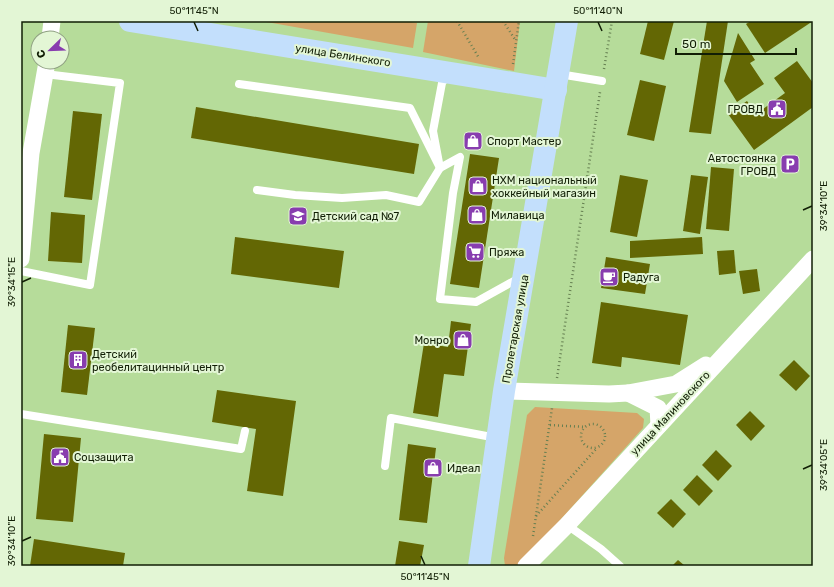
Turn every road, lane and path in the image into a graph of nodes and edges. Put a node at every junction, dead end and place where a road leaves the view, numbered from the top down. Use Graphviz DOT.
graph roads {
  1 [pos="134,21"];
  2 [pos="457,21"];
  3 [pos="460,21"];
  4 [pos="503,21"];
  5 [pos="519,21"];
  6 [pos="567,21"];
  7 [pos="612,21"];
  8 [pos="459,25"];
  9 [pos="516,41"];
  10 [pos="480,61"];
  11 [pos="46,70"];
  12 [pos="56,70"];
  13 [pos="512,72"];
  14 [pos="448,73"];
  15 [pos="602,81"];
  16 [pos="558,82"];
  17 [pos="239,84"];
  18 [pos="26,151"];
  19 [pos="440,168"];
  20 [pos="257,190"];
  21 [pos="21,259"];
  22 [pos="810,264"];
  23 [pos="21,271"];
  24 [pos="525,275"];
  25 [pos="737,343"];
  26 [pos="504,391"];
  27 [pos="554,393"];
  28 [pos="628,393"];
  29 [pos="21,414"];
  30 [pos="550,425"];
  31 [pos="659,425"];
  32 [pos="586,427"];
  33 [pos="245,431"];
  34 [pos="498,438"];
  35 [pos="597,448"];
  36 [pos="385,466"];
  37 [pos="536,517"];
  38 [pos="567,525"];
  39 [pos="527,564"];
  40 [pos="479,566"];
  41 [pos="620,566"];
  1 -- 14 [label="main road, улица Белинского"];
  2 -- 8 [label="path"];
  3 -- 8 [label="path"];
  4 -- 9 [label="path"];
  5 -- 9 [label="path"];
  6 -- 16 [label="main road, Пролетарская улица"];
  7 -- 15 [label="path"];
  8 -- 10 [label="path"];
  9 -- 13 [label="path"];
  11 -- 18 [label="street"];
  12 -- 23 [label="lane"];
  14 -- 16 [label="main road, улица Белинского"];
  14 -- 19 [label="lane"];
  15 -- 16 [label="lane"];
  15 -- 27 [label="path"];
  16 -- 24 [label="main road, Пролетарская улица"];
  17 -- 19 [label="lane"];
  18 -- 21 [label="street"];
  19 -- 20 [label="lane"];
  19 -- 24 [label="lane"];
  22 -- 25 [label="street, улица Малиновского"];
  24 -- 26 [label="main road, Пролетарская улица"];
  25 -- 28 [label="street"];
  25 -- 31 [label="street, улица Малиновского"];
  26 -- 27 [label="street"];
  26 -- 34 [label="main road, Пролетарская улица"];
  27 -- 28 [label="street"];
  27 -- 30 [label="path"];
  28 -- 31 [label="street"];
  29 -- 33 [label="lane"];
  30 -- 32 [label="path"];
  30 -- 37 [label="path"];
  31 -- 38 [label="street, улица Малиновского"];
  32 -- 35 [label="path"];
  32 -- 35 [label="path"];
  34 -- 36 [label="lane"];
  34 -- 40 [label="main road, Пролетарская улица"];
  35 -- 37 [label="path"];
  37 -- 39 [label="path"];
  38 -- 39 [label="street, улица Малиновского"];
  38 -- 41 [label="lane"];
}
